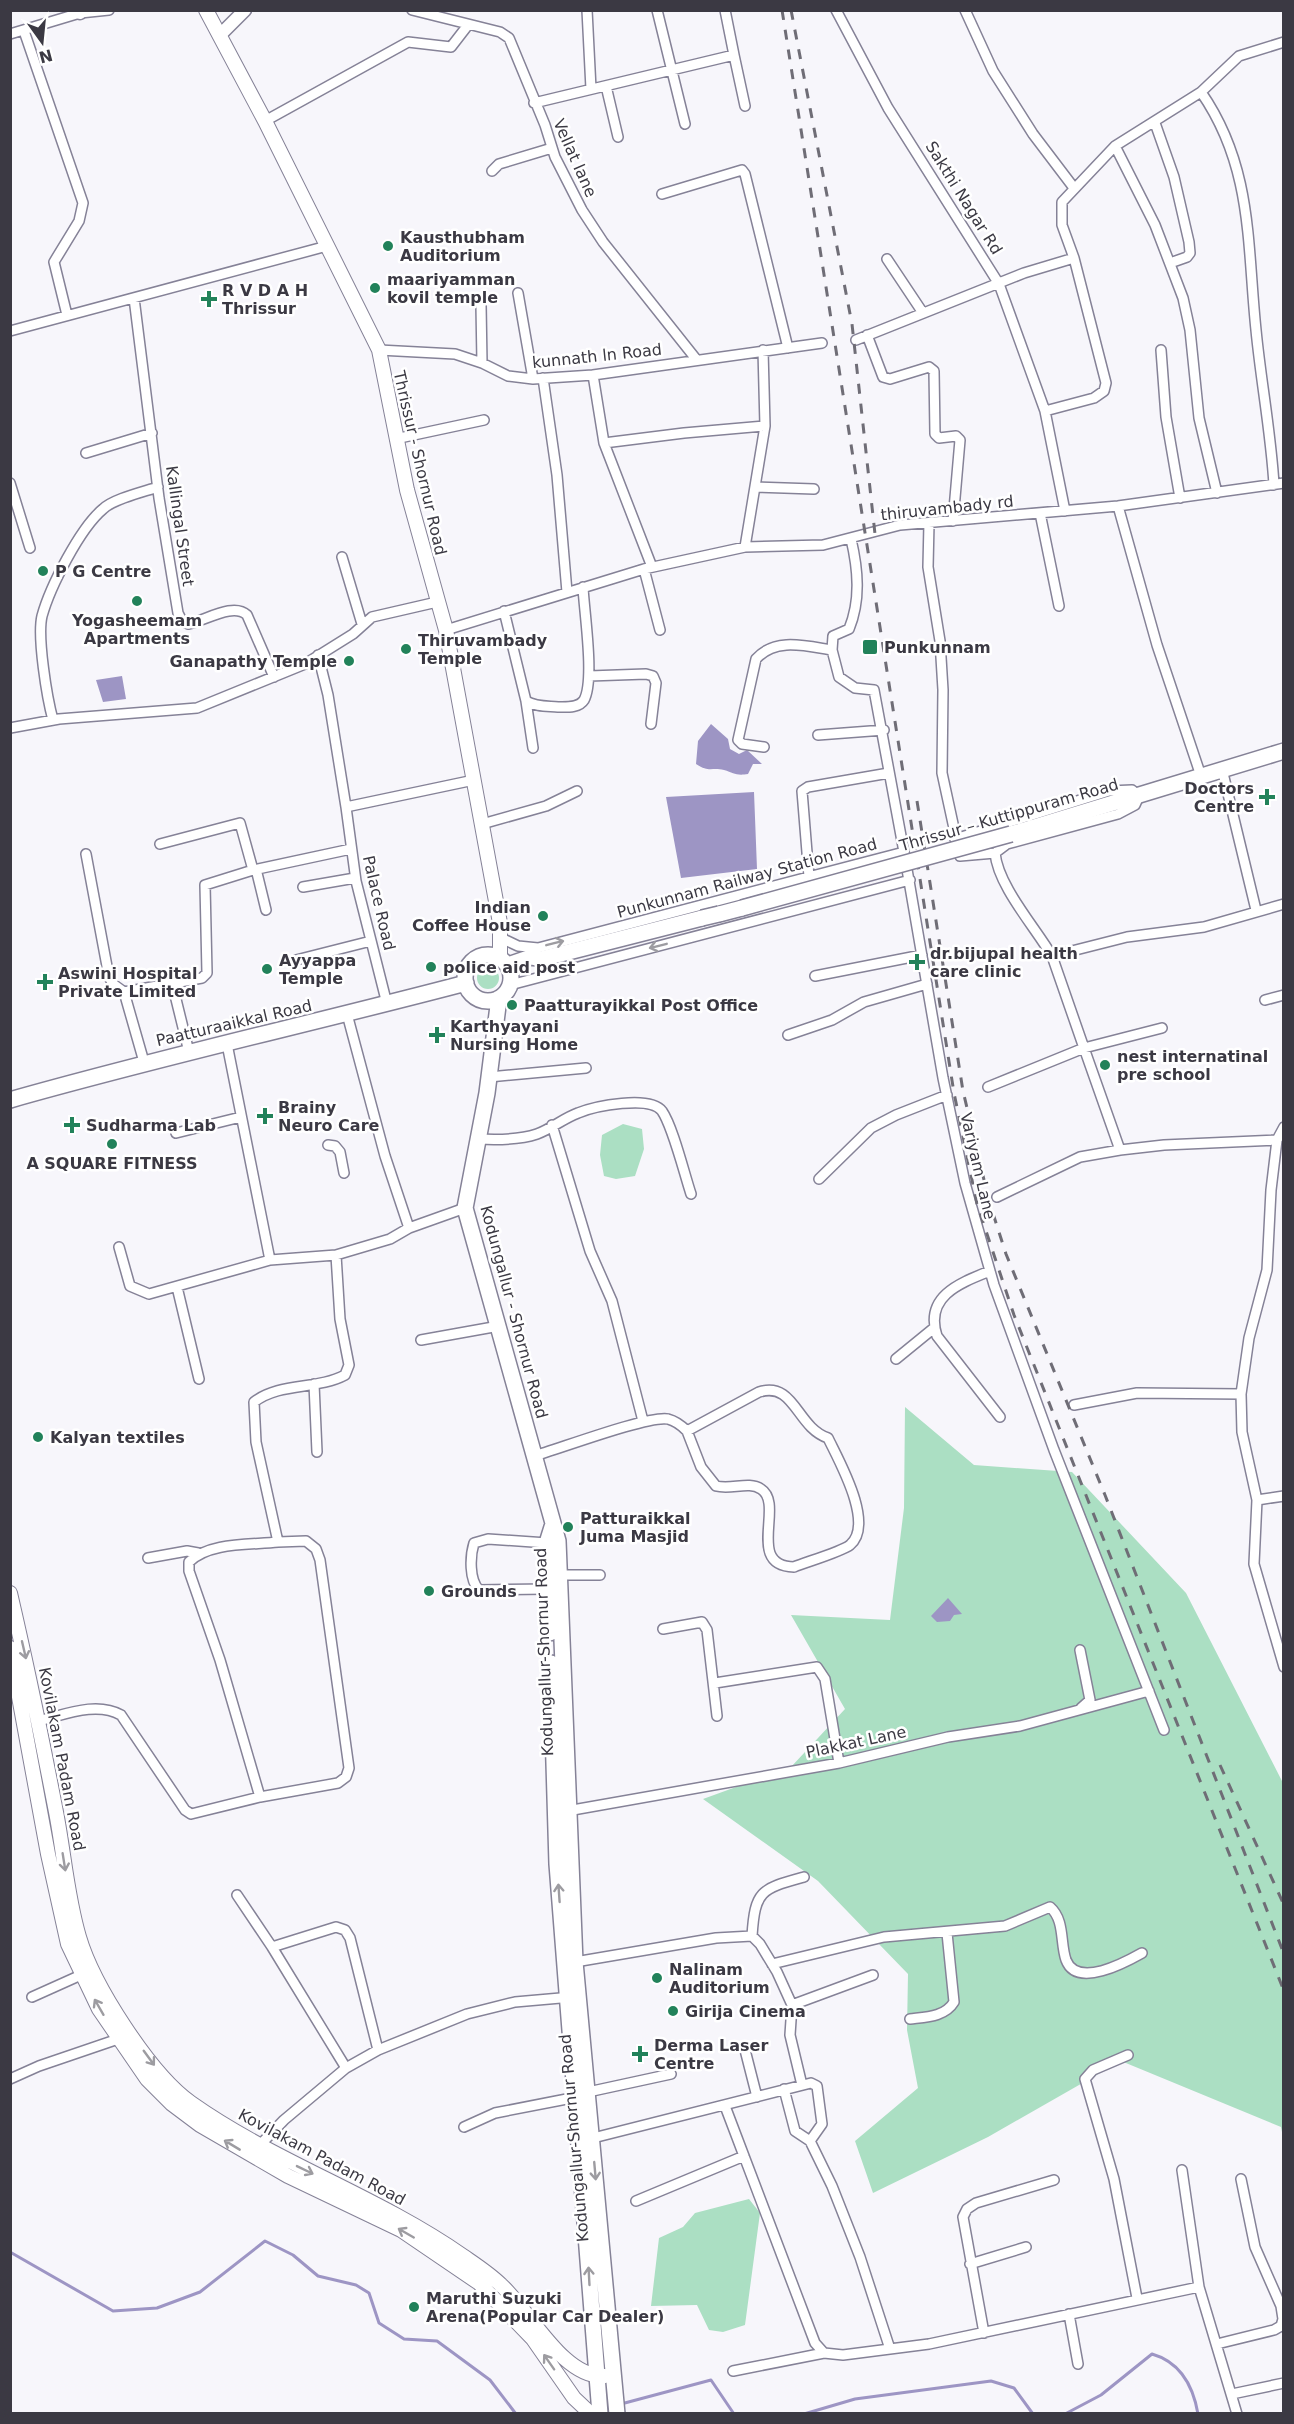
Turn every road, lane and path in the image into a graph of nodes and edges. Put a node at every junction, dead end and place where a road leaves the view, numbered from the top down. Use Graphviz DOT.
graph roads {
  1 [pos="109,10"];
  2 [pos="206,10"];
  3 [pos="245,10"];
  4 [pos="412,10"];
  5 [pos="586,10"];
  6 [pos="657,10"];
  7 [pos="725,10"];
  8 [pos="836,10"];
  9 [pos="965,10"];
  10 [pos="80,12"];
  11 [pos="468,25"];
  12 [pos="24,31"];
  13 [pos="10,34"];
  14 [pos="221,34"];
  15 [pos="1284,42"];
  16 [pos="734,55"];
  17 [pos="672,70"];
  18 [pos="606,86"];
  19 [pos="591,89"];
  20 [pos="1201,92"];
  21 [pos="534,103"];
  22 [pos="745,106"];
  23 [pos="265,121"];
  24 [pos="1155,123"];
  25 [pos="685,124"];
  26 [pos="618,137"];
  27 [pos="1115,146"];
  28 [pos="552,148"];
  29 [pos="492,171"];
  30 [pos="1074,188"];
  31 [pos="662,194"];
  32 [pos="327,246"];
  33 [pos="1074,258"];
  34 [pos="886,259"];
  35 [pos="1170,263"];
  36 [pos="999,284"];
  37 [pos="518,293"];
  38 [pos="134,298"];
  39 [pos="481,305"];
  40 [pos="923,313"];
  41 [pos="67,315"];
  42 [pos="10,331"];
  43 [pos="867,336"];
  44 [pos="856,340"];
  45 [pos="822,343"];
  46 [pos="789,348"];
  47 [pos="379,350"];
  48 [pos="763,350"];
  49 [pos="1161,350"];
  50 [pos="696,358"];
  51 [pos="482,363"];
  52 [pos="593,375"];
  53 [pos="538,379"];
  54 [pos="1045,411"];
  55 [pos="484,420"];
  56 [pos="765,426"];
  57 [pos="152,433"];
  58 [pos="395,439"];
  59 [pos="604,443"];
  60 [pos="86,453"];
  61 [pos="10,483"];
  62 [pos="1279,484"];
  63 [pos="158,487"];
  64 [pos="755,487"];
  65 [pos="814,489"];
  66 [pos="1216,493"];
  67 [pos="1180,498"];
  68 [pos="1118,506"];
  69 [pos="1065,511"];
  70 [pos="1040,513"];
  71 [pos="953,521"];
  72 [pos="929,523"];
  73 [pos="851,539"];
  74 [pos="745,547"];
  75 [pos="30,548"];
  76 [pos="342,557"];
  77 [pos="648,568"];
  78 [pos="583,587"];
  79 [pos="567,592"];
  80 [pos="437,602"];
  81 [pos="1059,606"];
  82 [pos="504,611"];
  83 [pos="362,624"];
  84 [pos="446,630"];
  85 [pos="660,630"];
  86 [pos="832,650"];
  87 [pos="318,655"];
  88 [pos="589,676"];
  89 [pos="274,677"];
  90 [pos="526,701"];
  91 [pos="53,720"];
  92 [pos="651,724"];
  93 [pos="10,728"];
  94 [pos="884,730"];
  95 [pos="818,735"];
  96 [pos="764,747"];
  97 [pos="533,748"];
  98 [pos="1284,751"];
  99 [pos="1222,770"];
  100 [pos="889,773"];
  101 [pos="1201,776"];
  102 [pos="474,780"];
  103 [pos="577,791"];
  104 [pos="1139,796"];
  105 [pos="346,807"];
  106 [pos="482,824"];
  107 [pos="955,839"];
  108 [pos="160,844"];
  109 [pos="351,849"];
  110 [pos="904,852"];
  111 [pos="995,853"];
  112 [pos="86,854"];
  113 [pos="254,870"];
  114 [pos="809,877"];
  115 [pos="355,878"];
  116 [pos="910,880"];
  117 [pos="303,887"];
  118 [pos="707,903"];
  119 [pos="1284,904"];
  120 [pos="266,910"];
  121 [pos="1256,910"];
  122 [pos="715,932"];
  123 [pos="499,937"];
  124 [pos="371,941"];
  125 [pos="922,956"];
  126 [pos="1052,956"];
  127 [pos="296,960"];
  128 [pos="507,971"];
  129 [pos="815,976"];
  130 [pos="172,983"];
  131 [pos="466,983"];
  132 [pos="927,984"];
  133 [pos="124,992"];
  134 [pos="1284,995"];
  135 [pos="499,998"];
  136 [pos="1265,1000"];
  137 [pos="387,1004"];
  138 [pos="347,1014"];
  139 [pos="1162,1028"];
  140 [pos="788,1035"];
  141 [pos="227,1044"];
  142 [pos="1084,1048"];
  143 [pos="189,1052"];
  144 [pos="144,1062"];
  145 [pos="586,1068"];
  146 [pos="489,1077"];
  147 [pos="988,1087"];
  148 [pos="947,1095"];
  149 [pos="10,1100"];
  150 [pos="242,1117"];
  151 [pos="552,1125"];
  152 [pos="1284,1127"];
  153 [pos="176,1133"];
  154 [pos="478,1139"];
  155 [pos="1277,1140"];
  156 [pos="328,1145"];
  157 [pos="1120,1150"];
  158 [pos="344,1173"];
  159 [pos="819,1179"];
  160 [pos="691,1194"];
  161 [pos="997,1197"];
  162 [pos="465,1208"];
  163 [pos="409,1228"];
  164 [pos="119,1247"];
  165 [pos="336,1255"];
  166 [pos="270,1260"];
  167 [pos="990,1271"];
  168 [pos="177,1287"];
  169 [pos="499,1326"];
  170 [pos="934,1328"];
  171 [pos="421,1340"];
  172 [pos="896,1359"];
  173 [pos="199,1379"];
  174 [pos="314,1384"];
  175 [pos="1241,1394"];
  176 [pos="1074,1405"];
  177 [pos="1000,1417"];
  178 [pos="643,1421"];
  179 [pos="687,1431"];
  180 [pos="317,1452"];
  181 [pos="534,1456"];
  182 [pos="1284,1496"];
  183 [pos="1257,1500"];
  184 [pos="552,1527"];
  185 [pos="278,1542"];
  186 [pos="547,1543"];
  187 [pos="198,1553"];
  188 [pos="148,1558"];
  189 [pos="559,1575"];
  190 [pos="600,1575"];
  191 [pos="547,1589"];
  192 [pos="10,1593"];
  193 [pos="663,1629"];
  194 [pos="10,1648"];
  195 [pos="1080,1650"];
  196 [pos="1284,1667"];
  197 [pos="715,1683"];
  198 [pos="20,1687"];
  199 [pos="1149,1691"];
  200 [pos="1079,1710"];
  201 [pos="717,1716"];
  202 [pos="38,1721"];
  203 [pos="1164,1730"];
  204 [pos="839,1763"];
  205 [pos="260,1797"];
  206 [pos="567,1811"];
  207 [pos="804,1877"];
  208 [pos="237,1895"];
  209 [pos="947,1933"];
  210 [pos="752,1936"];
  211 [pos="272,1947"];
  212 [pos="1142,1953"];
  213 [pos="575,1962"];
  214 [pos="772,1964"];
  215 [pos="81,1975"];
  216 [pos="873,1975"];
  217 [pos="32,1997"];
  218 [pos="573,1997"];
  219 [pos="792,2005"];
  220 [pos="910,2019"];
  221 [pos="125,2037"];
  222 [pos="744,2046"];
  223 [pos="378,2050"];
  224 [pos="1128,2055"];
  225 [pos="346,2068"];
  226 [pos="671,2074"];
  227 [pos="10,2079"];
  228 [pos="801,2085"];
  229 [pos="784,2089"];
  230 [pos="582,2094"];
  231 [pos="757,2097"];
  232 [pos="725,2106"];
  233 [pos="464,2127"];
  234 [pos="593,2138"];
  235 [pos="810,2141"];
  236 [pos="255,2150"];
  237 [pos="744,2156"];
  238 [pos="1182,2170"];
  239 [pos="1241,2179"];
  240 [pos="1054,2180"];
  241 [pos="636,2201"];
  242 [pos="1026,2247"];
  243 [pos="970,2264"];
  244 [pos="1199,2287"];
  245 [pos="1137,2298"];
  246 [pos="1069,2314"];
  247 [pos="984,2333"];
  248 [pos="1217,2344"];
  249 [pos="890,2349"];
  250 [pos="824,2353"];
  251 [pos="1078,2364"];
  252 [pos="733,2371"];
  253 [pos="613,2375"];
  254 [pos="595,2376"];
  255 [pos="1284,2384"];
  256 [pos="1232,2394"];
  257 [pos="616,2407"];
  258 [pos="593,2410"];
  259 [pos="1237,2414"];
  1 -- 10 [label="street"];
  2 -- 14 [label="main road, Thrissur - Shornur Road"];
  3 -- 14 [label="street"];
  4 -- 11 [label="street, Vellat lane"];
  5 -- 19 [label="street"];
  6 -- 17 [label="street"];
  7 -- 16 [label="street"];
  8 -- 36 [label="street, Sakthi Nagar Rd"];
  9 -- 30 [label="street"];
  10 -- 12 [label="street"];
  11 -- 21 [label="street, Vellat lane"];
  11 -- 23 [label="street"];
  12 -- 13 [label="street"];
  12 -- 41 [label="street"];
  14 -- 23 [label="main road, Thrissur - Shornur Road"];
  15 -- 20 [label="street"];
  16 -- 17 [label="street"];
  16 -- 22 [label="street"];
  17 -- 18 [label="street"];
  17 -- 25 [label="street"];
  18 -- 19 [label="street"];
  18 -- 26 [label="street"];
  19 -- 21 [label="street"];
  20 -- 24 [label="street"];
  20 -- 62 [label="street"];
  21 -- 28 [label="street, Vellat lane"];
  23 -- 32 [label="main road, Thrissur - Shornur Road"];
  24 -- 27 [label="street"];
  24 -- 35 [label="street"];
  27 -- 30 [label="street"];
  27 -- 35 [label="street"];
  28 -- 29 [label="street"];
  28 -- 50 [label="street, Vellat lane"];
  30 -- 33 [label="street"];
  31 -- 46 [label="street"];
  32 -- 38 [label="street"];
  32 -- 47 [label="main road, Thrissur - Shornur Road"];
  33 -- 36 [label="street"];
  33 -- 54 [label="street"];
  34 -- 40 [label="street"];
  35 -- 66 [label="street"];
  36 -- 40 [label="street"];
  36 -- 54 [label="street, Sakthi Nagar Rd"];
  37 -- 53 [label="street"];
  38 -- 41 [label="street"];
  38 -- 57 [label="street, Kallingal Street"];
  39 -- 51 [label="street"];
  40 -- 43 [label="street"];
  41 -- 42 [label="street"];
  43 -- 44 [label="street"];
  43 -- 71 [label="street"];
  45 -- 46 [label="street, kunnath ln Road"];
  46 -- 48 [label="street, kunnath ln Road"];
  47 -- 51 [label="street, kunnath ln Road"];
  47 -- 58 [label="main road, Thrissur - Shornur Road"];
  48 -- 50 [label="street, kunnath ln Road"];
  48 -- 56 [label="street"];
  49 -- 67 [label="street"];
  50 -- 52 [label="street, kunnath ln Road"];
  51 -- 53 [label="street, kunnath ln Road"];
  52 -- 53 [label="street, kunnath ln Road"];
  52 -- 59 [label="street"];
  53 -- 79 [label="street"];
  54 -- 69 [label="street, Sakthi Nagar Rd"];
  55 -- 58 [label="street"];
  56 -- 59 [label="street"];
  56 -- 64 [label="street"];
  57 -- 60 [label="street"];
  57 -- 63 [label="street, Kallingal Street"];
  58 -- 80 [label="main road, Thrissur - Shornur Road"];
  59 -- 77 [label="street"];
  61 -- 75 [label="street"];
  62 -- 66 [label="street, thiruvambady rd"];
  63 -- 89 [label="street, Kallingal Street"];
  63 -- 91 [label="street"];
  64 -- 65 [label="street"];
  64 -- 74 [label="street"];
  66 -- 67 [label="street, thiruvambady rd"];
  67 -- 68 [label="street, thiruvambady rd"];
  68 -- 69 [label="street, thiruvambady rd"];
  68 -- 101 [label="street"];
  69 -- 70 [label="street, thiruvambady rd"];
  70 -- 71 [label="street, thiruvambady rd"];
  70 -- 81 [label="street"];
  71 -- 72 [label="street, thiruvambady rd"];
  72 -- 73 [label="street, thiruvambady rd"];
  72 -- 107 [label="street"];
  73 -- 74 [label="street, thiruvambady rd"];
  73 -- 86 [label="street"];
  74 -- 77 [label="street, thiruvambady rd"];
  76 -- 83 [label="street"];
  77 -- 78 [label="street, thiruvambady rd"];
  77 -- 85 [label="street"];
  78 -- 79 [label="street, thiruvambady rd"];
  78 -- 88 [label="street"];
  79 -- 82 [label="street, thiruvambady rd"];
  80 -- 83 [label="street"];
  80 -- 84 [label="main road, Thrissur - Shornur Road"];
  82 -- 84 [label="street, thiruvambady rd"];
  82 -- 90 [label="street"];
  83 -- 87 [label="street"];
  84 -- 102 [label="main road, Thrissur - Shornur Road"];
  86 -- 94 [label="street"];
  86 -- 96 [label="street"];
  87 -- 89 [label="street"];
  87 -- 105 [label="street, Palace Road"];
  88 -- 90 [label="street"];
  88 -- 92 [label="street"];
  89 -- 91 [label="street"];
  90 -- 97 [label="street"];
  91 -- 93 [label="street"];
  94 -- 95 [label="street"];
  94 -- 100 [label="street"];
  98 -- 99 [label="main road, Thrissur – Kuttippuram Road"];
  99 -- 101 [label="main road, Thrissur – Kuttippuram Road"];
  99 -- 121 [label="street"];
  100 -- 110 [label="street"];
  100 -- 114 [label="street"];
  101 -- 104 [label="main road, Thrissur – Kuttippuram Road"];
  102 -- 105 [label="street"];
  102 -- 106 [label="main road, Thrissur - Shornur Road"];
  103 -- 106 [label="street"];
  104 -- 107 [label="street"];
  104 -- 111 [label="street"];
  104 -- 128 [label="main road, Thrissur – Kuttippuram Road, bridge"];
  105 -- 109 [label="street, Palace Road"];
  106 -- 123 [label="main road, Thrissur - Shornur Road"];
  107 -- 111 [label="street"];
  108 -- 113 [label="street"];
  109 -- 113 [label="street"];
  109 -- 115 [label="street, Palace Road"];
  110 -- 114 [label="street, Punkunnam Railway Station Road"];
  110 -- 116 [label="street, Variyam Lane"];
  111 -- 126 [label="street"];
  112 -- 133 [label="street"];
  113 -- 120 [label="street"];
  113 -- 130 [label="street"];
  114 -- 118 [label="street, Punkunnam Railway Station Road"];
  115 -- 117 [label="street"];
  115 -- 124 [label="street, Palace Road"];
  116 -- 122 [label="street"];
  116 -- 125 [label="street, Variyam Lane"];
  118 -- 122 [label="street"];
  123 -- 118 [label="street, Punkunnam Railway Station Road, one-way"];
  119 -- 121 [label="street"];
  121 -- 126 [label="street"];
  122 -- 128 [label="street, one-way"];
  123 -- 128 [label="main road, Thrissur - Shornur Road"];
  124 -- 127 [label="street"];
  124 -- 137 [label="street, Palace Road"];
  125 -- 129 [label="street"];
  125 -- 132 [label="street, Variyam Lane"];
  126 -- 142 [label="street"];
  128 -- 131 [label="main road"];
  128 -- 135 [label="main road"];
  130 -- 133 [label="street"];
  130 -- 143 [label="street"];
  131 -- 135 [label="main road"];
  131 -- 137 [label="main road, Paatturaaikkal Road"];
  132 -- 140 [label="street"];
  132 -- 148 [label="street, Variyam Lane"];
  133 -- 144 [label="street"];
  134 -- 136 [label="street"];
  135 -- 146 [label="main road, Kodungallur - Shornur Road"];
  137 -- 138 [label="main road, Paatturaaikkal Road"];
  138 -- 141 [label="main road, Paatturaaikkal Road"];
  138 -- 163 [label="street"];
  139 -- 142 [label="street"];
  141 -- 143 [label="main road, Paatturaaikkal Road"];
  141 -- 150 [label="street"];
  142 -- 147 [label="street"];
  142 -- 157 [label="street"];
  143 -- 144 [label="main road, Paatturaaikkal Road"];
  144 -- 149 [label="main road, Paatturaaikkal Road"];
  145 -- 146 [label="street"];
  146 -- 154 [label="main road, Kodungallur - Shornur Road"];
  148 -- 159 [label="street"];
  148 -- 167 [label="street, Variyam Lane"];
  150 -- 153 [label="street"];
  150 -- 166 [label="street"];
  151 -- 154 [label="street"];
  151 -- 160 [label="street"];
  151 -- 178 [label="street"];
  152 -- 155 [label="street"];
  154 -- 162 [label="main road, Kodungallur - Shornur Road"];
  155 -- 157 [label="street"];
  155 -- 175 [label="street"];
  156 -- 158 [label="street"];
  157 -- 161 [label="street"];
  162 -- 163 [label="street"];
  162 -- 169 [label="main road, Kodungallur - Shornur Road"];
  163 -- 165 [label="street"];
  164 -- 168 [label="street"];
  165 -- 166 [label="street"];
  165 -- 174 [label="street"];
  166 -- 168 [label="street"];
  167 -- 170 [label="street"];
  167 -- 199 [label="street, Variyam Lane"];
  168 -- 173 [label="street"];
  169 -- 171 [label="street"];
  169 -- 181 [label="main road, Kodungallur - Shornur Road"];
  170 -- 172 [label="street"];
  170 -- 177 [label="street"];
  174 -- 180 [label="street"];
  174 -- 185 [label="street"];
  175 -- 176 [label="street"];
  175 -- 183 [label="street"];
  178 -- 179 [label="street"];
  178 -- 181 [label="street"];
  179 -- 179 [label="street"];
  181 -- 184 [label="main road, Kodungallur - Shornur Road"];
  182 -- 183 [label="street"];
  183 -- 196 [label="street"];
  184 -- 186 [label="main road, Kodungallur-Shornur Road"];
  184 -- 189 [label="main road, Kodungallur-Shornur Road"];
  185 -- 187 [label="street"];
  185 -- 205 [label="street"];
  186 -- 191 [label="main road, Kodungallur-Shornur Road"];
  186 -- 191 [label="street"];
  187 -- 188 [label="street"];
  187 -- 205 [label="street"];
  189 -- 190 [label="street"];
  189 -- 206 [label="main road, Kodungallur-Shornur Road"];
  218 -- 191 [label="main road, Kodungallur-Shornur Road, one-way"];
  192 -- 198 [label="main road, Kovilakam Padam Road, one-way"];
  193 -- 197 [label="street"];
  194 -- 198 [label="main road, Kovilakam Padam Road"];
  195 -- 200 [label="street"];
  197 -- 201 [label="street"];
  197 -- 204 [label="street"];
  198 -- 202 [label="main road, Kovilakam Padam Road"];
  198 -- 215 [label="main road, Kovilakam Padam Road"];
  199 -- 200 [label="street, Plakkat Lane"];
  199 -- 203 [label="street, Variyam Lane"];
  200 -- 204 [label="street, Plakkat Lane"];
  202 -- 205 [label="street"];
  202 -- 221 [label="main road, Kovilakam Padam Road, one-way"];
  204 -- 206 [label="street, Plakkat Lane"];
  206 -- 213 [label="main road, Kodungallur-Shornur Road"];
  207 -- 210 [label="street"];
  208 -- 211 [label="street"];
  209 -- 212 [label="street"];
  209 -- 214 [label="street"];
  209 -- 220 [label="street"];
  210 -- 213 [label="street"];
  210 -- 214 [label="street"];
  211 -- 223 [label="street"];
  211 -- 225 [label="street"];
  213 -- 218 [label="main road, Kodungallur-Shornur Road"];
  214 -- 219 [label="street"];
  215 -- 217 [label="street"];
  221 -- 215 [label="main road, Kovilakam Padam Road, one-way"];
  216 -- 219 [label="street"];
  218 -- 223 [label="street"];
  218 -- 230 [label="main road, Kodungallur-Shornur Road"];
  219 -- 228 [label="street"];
  221 -- 227 [label="street"];
  221 -- 236 [label="main road, Kovilakam Padam Road"];
  222 -- 231 [label="street"];
  223 -- 225 [label="street"];
  224 -- 245 [label="street"];
  225 -- 236 [label="street"];
  226 -- 230 [label="street"];
  228 -- 229 [label="street"];
  228 -- 235 [label="street"];
  229 -- 231 [label="street"];
  229 -- 235 [label="street"];
  230 -- 233 [label="street"];
  230 -- 234 [label="main road, Kodungallur-Shornur Road"];
  254 -- 230 [label="main road, Kodungallur-Shornur Road, one-way"];
  231 -- 232 [label="street"];
  232 -- 234 [label="street"];
  232 -- 237 [label="street"];
  234 -- 253 [label="main road, Kodungallur-Shornur Road, one-way"];
  235 -- 249 [label="street"];
  236 -- 254 [label="main road, Kovilakam Padam Road, one-way"];
  258 -- 236 [label="main road, Kovilakam Padam Road, one-way"];
  237 -- 241 [label="street"];
  237 -- 250 [label="street"];
  238 -- 244 [label="street"];
  239 -- 248 [label="street"];
  240 -- 243 [label="street"];
  242 -- 243 [label="street"];
  243 -- 247 [label="street"];
  244 -- 245 [label="street"];
  244 -- 248 [label="street"];
  245 -- 246 [label="street"];
  246 -- 247 [label="street"];
  246 -- 251 [label="street"];
  247 -- 249 [label="street"];
  248 -- 256 [label="street"];
  249 -- 250 [label="street"];
  250 -- 252 [label="street"];
  253 -- 254 [label="main road"];
  253 -- 257 [label="main road, Kodungallur-Shornur Road"];
  254 -- 258 [label="main road, Kodungallur-Shornur Road"];
  255 -- 256 [label="street"];
  256 -- 259 [label="street"];
}
